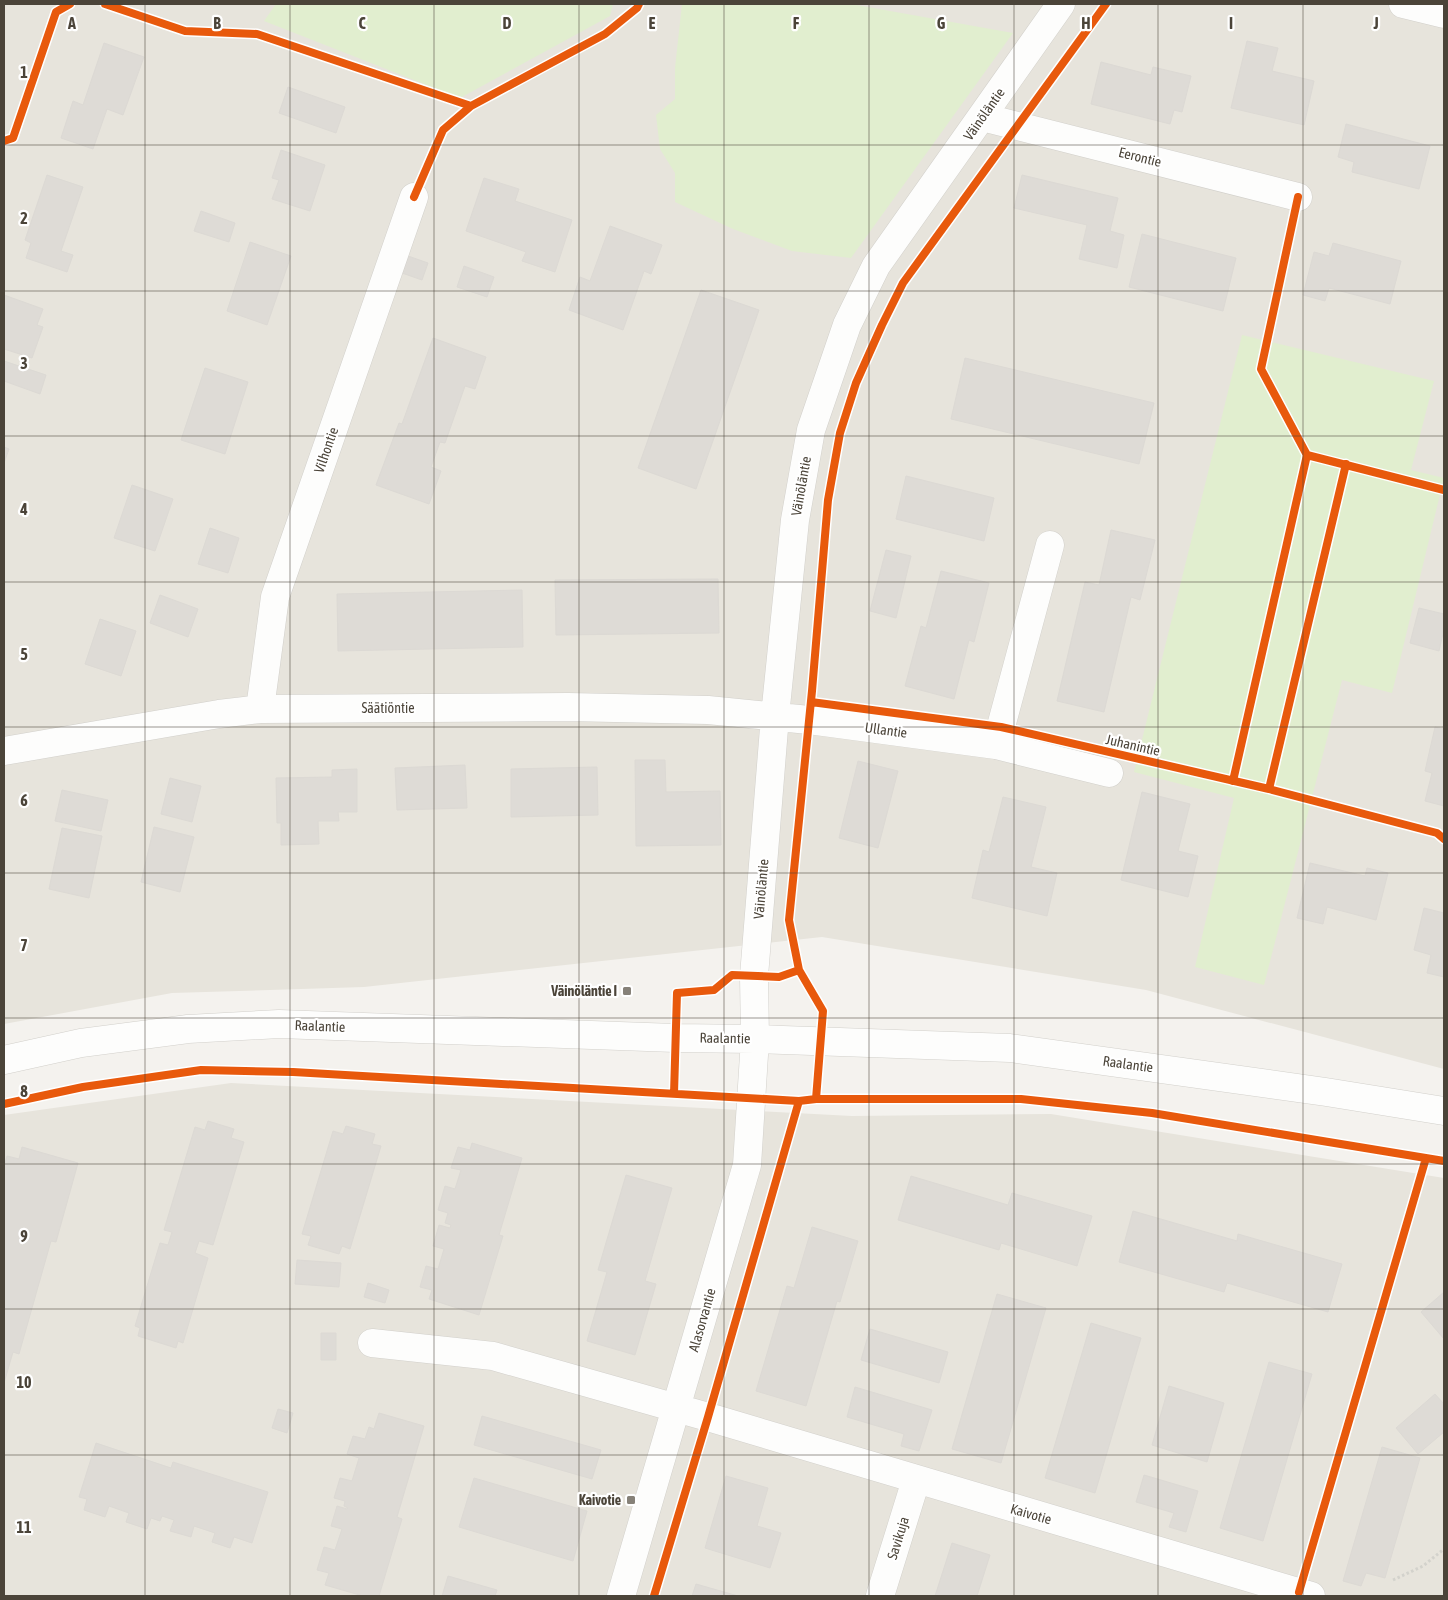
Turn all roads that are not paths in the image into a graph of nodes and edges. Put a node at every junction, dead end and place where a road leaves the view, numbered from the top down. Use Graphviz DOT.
graph roads {
  1 [pos="1061,4"];
  2 [pos="1403,4"];
  3 [pos="1444,14"];
  4 [pos="982,117"];
  5 [pos="414,197"];
  6 [pos="1298,197"];
  7 [pos="1050,545"];
  8 [pos="260,709"];
  9 [pos="775,716"];
  10 [pos="996,745"];
  11 [pos="4,751"];
  12 [pos="1109,773"];
  13 [pos="755,1039"];
  14 [pos="4,1060"];
  15 [pos="1444,1111"];
  16 [pos="372,1343"];
  17 [pos="677,1408"];
  18 [pos="916,1480"];
  19 [pos="621,1596"];
  20 [pos="880,1596"];
  21 [pos="1311,1596"];
  1 -- 4 [label="street, Väinöläntie"];
  2 -- 3 [label="street"];
  4 -- 6 [label="street, Eerontie"];
  4 -- 9 [label="street, Väinöläntie"];
  5 -- 8 [label="street, Vilhontie"];
  7 -- 10 [label="street"];
  8 -- 9 [label="street, Säätiöntie"];
  8 -- 11 [label="street, Säätiöntie"];
  9 -- 10 [label="street, Ullantie"];
  9 -- 13 [label="street, Väinöläntie"];
  10 -- 12 [label="street, Ullantie"];
  13 -- 14 [label="street, Raalantie"];
  13 -- 15 [label="street, Raalantie"];
  13 -- 17 [label="street, Alasorvantie"];
  16 -- 17 [label="street, Kaivotie"];
  17 -- 18 [label="street, Kaivotie"];
  17 -- 19 [label="street, Alasorvantie"];
  18 -- 20 [label="street, Savikuja"];
  18 -- 21 [label="street, Kaivotie"];
}
